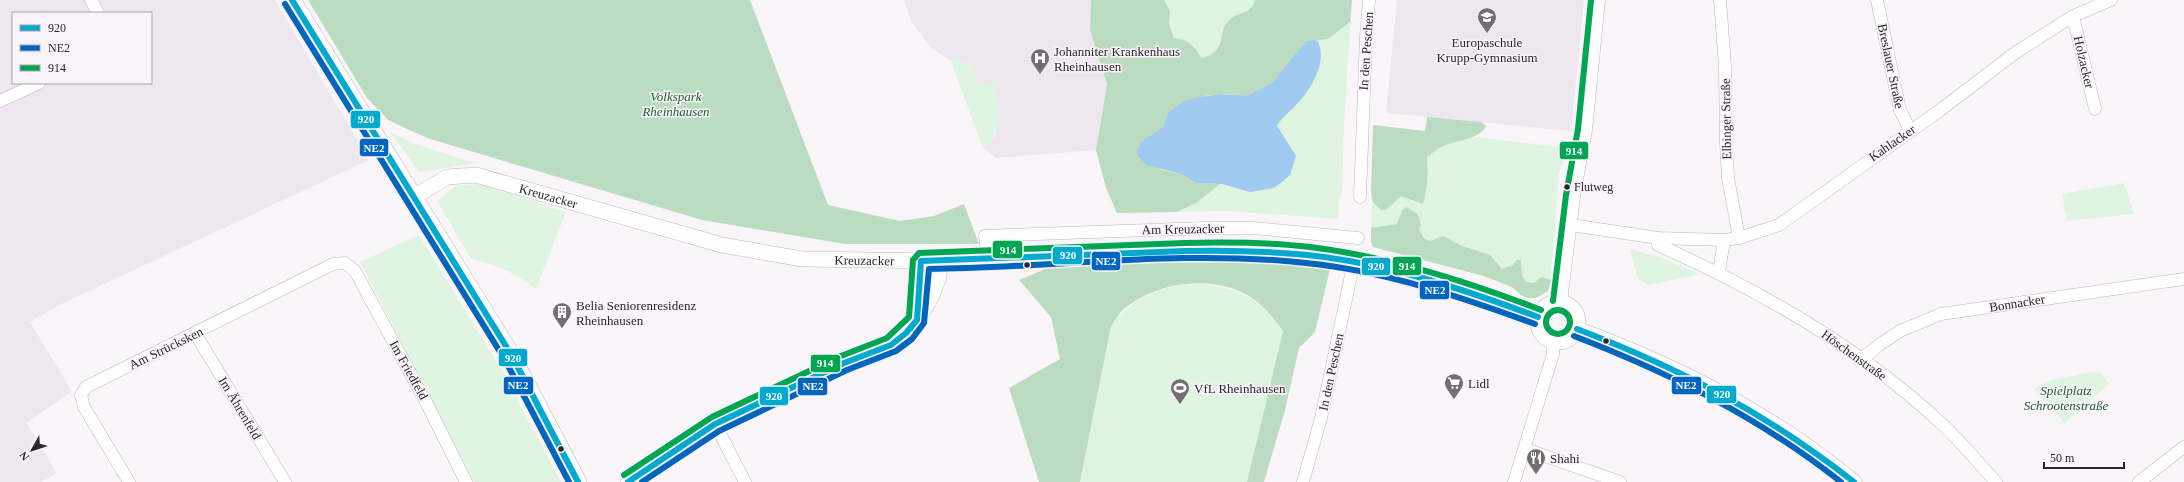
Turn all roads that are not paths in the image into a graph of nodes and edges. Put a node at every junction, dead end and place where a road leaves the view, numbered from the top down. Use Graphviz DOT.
graph roads {
  1 [pos="91,0"];
  2 [pos="292,0"];
  3 [pos="1370,0"];
  4 [pos="1600,0"];
  5 [pos="1720,0"];
  6 [pos="1877,0"];
  7 [pos="2111,0"];
  8 [pos="97,12"];
  9 [pos="2073,16"];
  10 [pos="37,84"];
  11 [pos="0,101"];
  12 [pos="2095,109"];
  13 [pos="1910,130"];
  14 [pos="414,197"];
  15 [pos="1360,197"];
  16 [pos="1571,225"];
  17 [pos="1008,235"];
  18 [pos="1358,238"];
  19 [pos="1658,238"];
  20 [pos="1739,238"];
  21 [pos="1724,240"];
  22 [pos="1009,257"];
  23 [pos="988,258"];
  24 [pos="921,261"];
  25 [pos="940,261"];
  26 [pos="1354,261"];
  27 [pos="345,263"];
  28 [pos="1719,272"];
  29 [pos="2184,279"];
  30 [pos="1561,302"];
  31 [pos="1538,317"];
  32 [pos="917,320"];
  33 [pos="1577,329"];
  34 [pos="195,333"];
  35 [pos="1553,342"];
  36 [pos="1862,359"];
  37 [pos="715,424"];
  38 [pos="2184,447"];
  39 [pos="1525,449"];
  40 [pos="129,482"];
  41 [pos="285,482"];
  42 [pos="466,482"];
  43 [pos="578,482"];
  44 [pos="628,482"];
  45 [pos="745,482"];
  46 [pos="1303,482"];
  47 [pos="1514,482"];
  48 [pos="1620,482"];
  49 [pos="1854,482"];
  50 [pos="1996,482"];
  51 [pos="2139,482"];
  1 -- 8 [label="street"];
  2 -- 14 [label="main road"];
  3 -- 15 [label="street, In den Peschen"];
  4 -- 16 [label="street"];
  5 -- 20 [label="street, Elbinger Straße"];
  6 -- 13 [label="street, Breslauer Straße"];
  7 -- 9 [label="street, Kahlacker"];
  9 -- 12 [label="street, Holzacker"];
  9 -- 13 [label="street, Kahlacker"];
  10 -- 11 [label="street"];
  13 -- 20 [label="street, Kahlacker"];
  14 -- 24 [label="street, Kreuzacker"];
  14 -- 43 [label="main road"];
  16 -- 19 [label="street, Kahlacker"];
  16 -- 30 [label="street"];
  17 -- 18 [label="street, Am Kreuzacker"];
  17 -- 22 [label="street"];
  17 -- 23 [label="street, Am Kreuzacker"];
  19 -- 21 [label="street, Kahlacker"];
  19 -- 28 [label="street"];
  20 -- 21 [label="street, Kahlacker"];
  21 -- 28 [label="street"];
  22 -- 23 [label="street, Kreuzacker"];
  22 -- 26 [label="street, Kreuzacker"];
  23 -- 25 [label="street, Kreuzacker"];
  24 -- 25 [label="street, Kreuzacker"];
  24 -- 32 [label="street"];
  25 -- 32 [label="street"];
  26 -- 31 [label="street, Kreuzacker"];
  26 -- 46 [label="street, In den Peschen"];
  27 -- 34 [label="street, Am Strücksken"];
  27 -- 42 [label="street, Im Friedfeld"];
  28 -- 36 [label="street, Höschenstraße"];
  29 -- 36 [label="street, Bonnacker"];
  30 -- 31 [label="street"];
  30 -- 33 [label="street"];
  31 -- 35 [label="street"];
  32 -- 37 [label="street"];
  33 -- 35 [label="street"];
  33 -- 49 [label="street"];
  34 -- 40 [label="street, Am Strücksken"];
  34 -- 41 [label="street, Im Ährenfeld"];
  35 -- 39 [label="street"];
  36 -- 50 [label="street, Höschenstraße"];
  37 -- 44 [label="street"];
  37 -- 45 [label="street"];
  38 -- 51 [label="street"];
  39 -- 47 [label="street"];
  39 -- 48 [label="street"];
}
